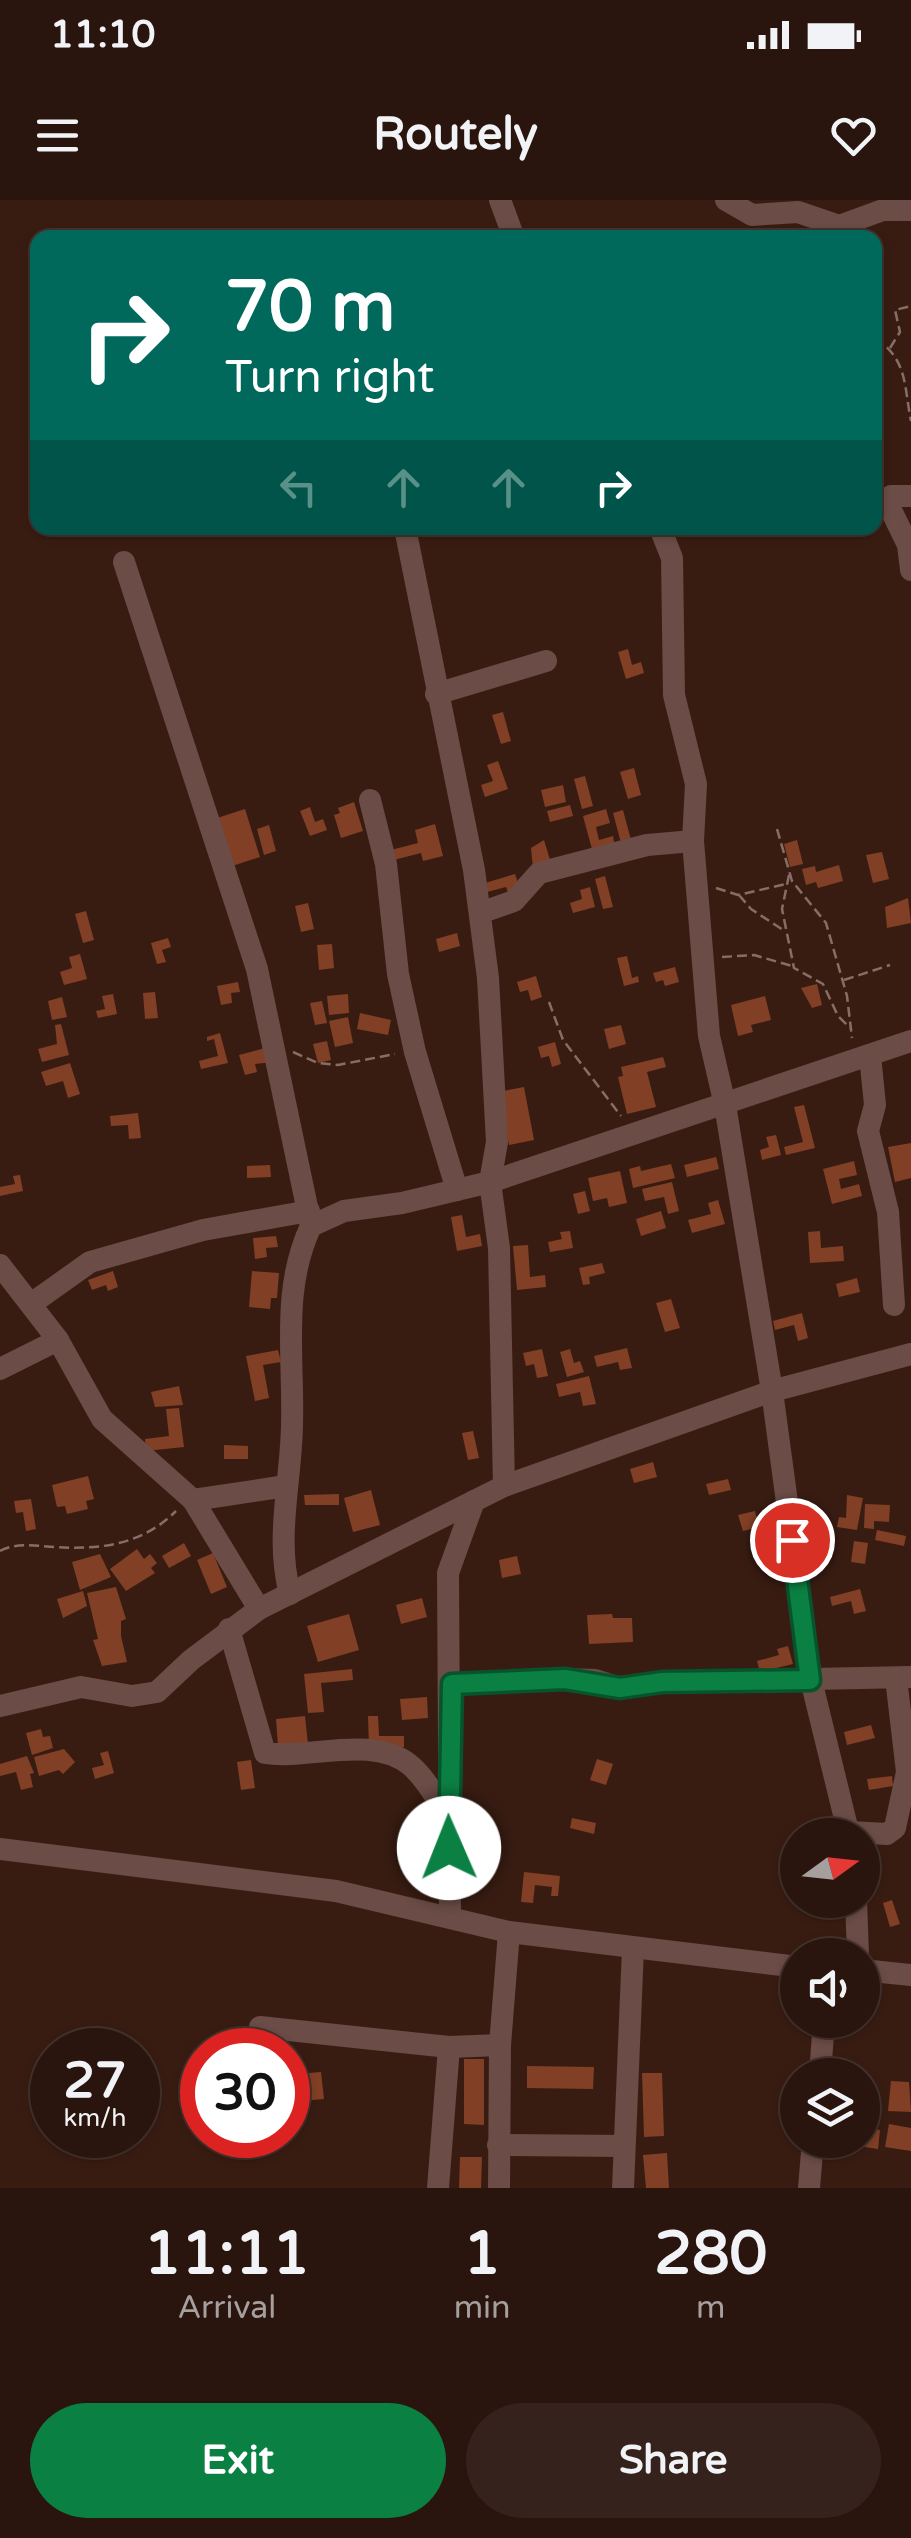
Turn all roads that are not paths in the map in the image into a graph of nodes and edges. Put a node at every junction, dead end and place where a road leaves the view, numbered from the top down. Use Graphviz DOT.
graph roads {
  1 [pos="500,200"];
  2 [pos="726,200"];
  3 [pos="911,210"];
  4 [pos="511,230"];
  5 [pos="911,496"];
  6 [pos="406,535"];
  7 [pos="662,535"];
  8 [pos="124,562"];
  9 [pos="911,570"];
  10 [pos="546,661"];
  11 [pos="436,694"];
  12 [pos="370,800"];
  13 [pos="692,841"];
  14 [pos="480,913"];
  15 [pos="911,1041"];
  16 [pos="864,1057"];
  17 [pos="726,1105"];
  18 [pos="490,1182"];
  19 [pos="457,1190"];
  20 [pos="310,1218"];
  21 [pos="0,1264"];
  22 [pos="31,1304"];
  23 [pos="894,1305"];
  24 [pos="58,1340"];
  25 [pos="911,1354"];
  26 [pos="0,1369"];
  27 [pos="772,1391"];
  28 [pos="286,1486"];
  29 [pos="504,1486"];
  30 [pos="194,1500"];
  31 [pos="474,1500"];
  32 [pos="290,1594"];
  33 [pos="260,1609"];
  34 [pos="229,1629"];
  35 [pos="904,1677"];
  36 [pos="810,1680"];
  37 [pos="452,1684"];
  38 [pos="0,1706"];
  39 [pos="448,1815"];
  40 [pos="845,1818"];
  41 [pos="880,1834"];
  42 [pos="0,1848"];
  43 [pos="450,1916"];
  44 [pos="509,1932"];
  45 [pos="633,1948"];
  46 [pos="780,1965"];
  47 [pos="880,1971"];
  48 [pos="911,1974"];
  49 [pos="260,2027"];
  50 [pos="500,2046"];
  51 [pos="449,2047"];
  52 [pos="498,2144"];
  53 [pos="624,2146"];
  54 [pos="812,2158"];
  55 [pos="438,2188"];
  56 [pos="498,2188"];
  57 [pos="623,2188"];
  58 [pos="809,2188"];
  1 -- 4 [label="street"];
  2 -- 3 [label="street"];
  5 -- 9 [label="street"];
  6 -- 11 [label="street"];
  7 -- 13 [label="street"];
  8 -- 20 [label="street"];
  10 -- 11 [label="street"];
  11 -- 14 [label="street"];
  12 -- 19 [label="street"];
  13 -- 14 [label="street"];
  13 -- 17 [label="street"];
  14 -- 18 [label="street"];
  15 -- 16 [label="street"];
  16 -- 17 [label="street"];
  16 -- 23 [label="street"];
  17 -- 18 [label="street"];
  17 -- 27 [label="street"];
  18 -- 19 [label="street"];
  18 -- 29 [label="street"];
  19 -- 20 [label="street"];
  20 -- 22 [label="street"];
  20 -- 28 [label="street"];
  21 -- 22 [label="street"];
  22 -- 24 [label="street"];
  24 -- 26 [label="street"];
  24 -- 30 [label="street"];
  25 -- 27 [label="street"];
  27 -- 29 [label="street"];
  27 -- 36 [label="street"];
  28 -- 30 [label="street"];
  28 -- 32 [label="street"];
  29 -- 31 [label="street"];
  30 -- 33 [label="street"];
  31 -- 32 [label="street"];
  31 -- 37 [label="street"];
  32 -- 33 [label="street"];
  33 -- 34 [label="street"];
  34 -- 38 [label="street"];
  34 -- 39 [label="street"];
  35 -- 36 [label="street"];
  35 -- 41 [label="street"];
  36 -- 37 [label="street"];
  36 -- 40 [label="street"];
  37 -- 39 [label="street"];
  39 -- 43 [label="street"];
  42 -- 43 [label="street"];
  43 -- 44 [label="street"];
  44 -- 45 [label="street"];
  44 -- 50 [label="street"];
  45 -- 46 [label="street"];
  45 -- 53 [label="street"];
  47 -- 48 [label="street"];
  49 -- 51 [label="street"];
  50 -- 51 [label="street"];
  50 -- 52 [label="street"];
  51 -- 55 [label="street"];
  52 -- 53 [label="street"];
  52 -- 56 [label="street"];
  53 -- 57 [label="street"];
  54 -- 58 [label="street"];
}
